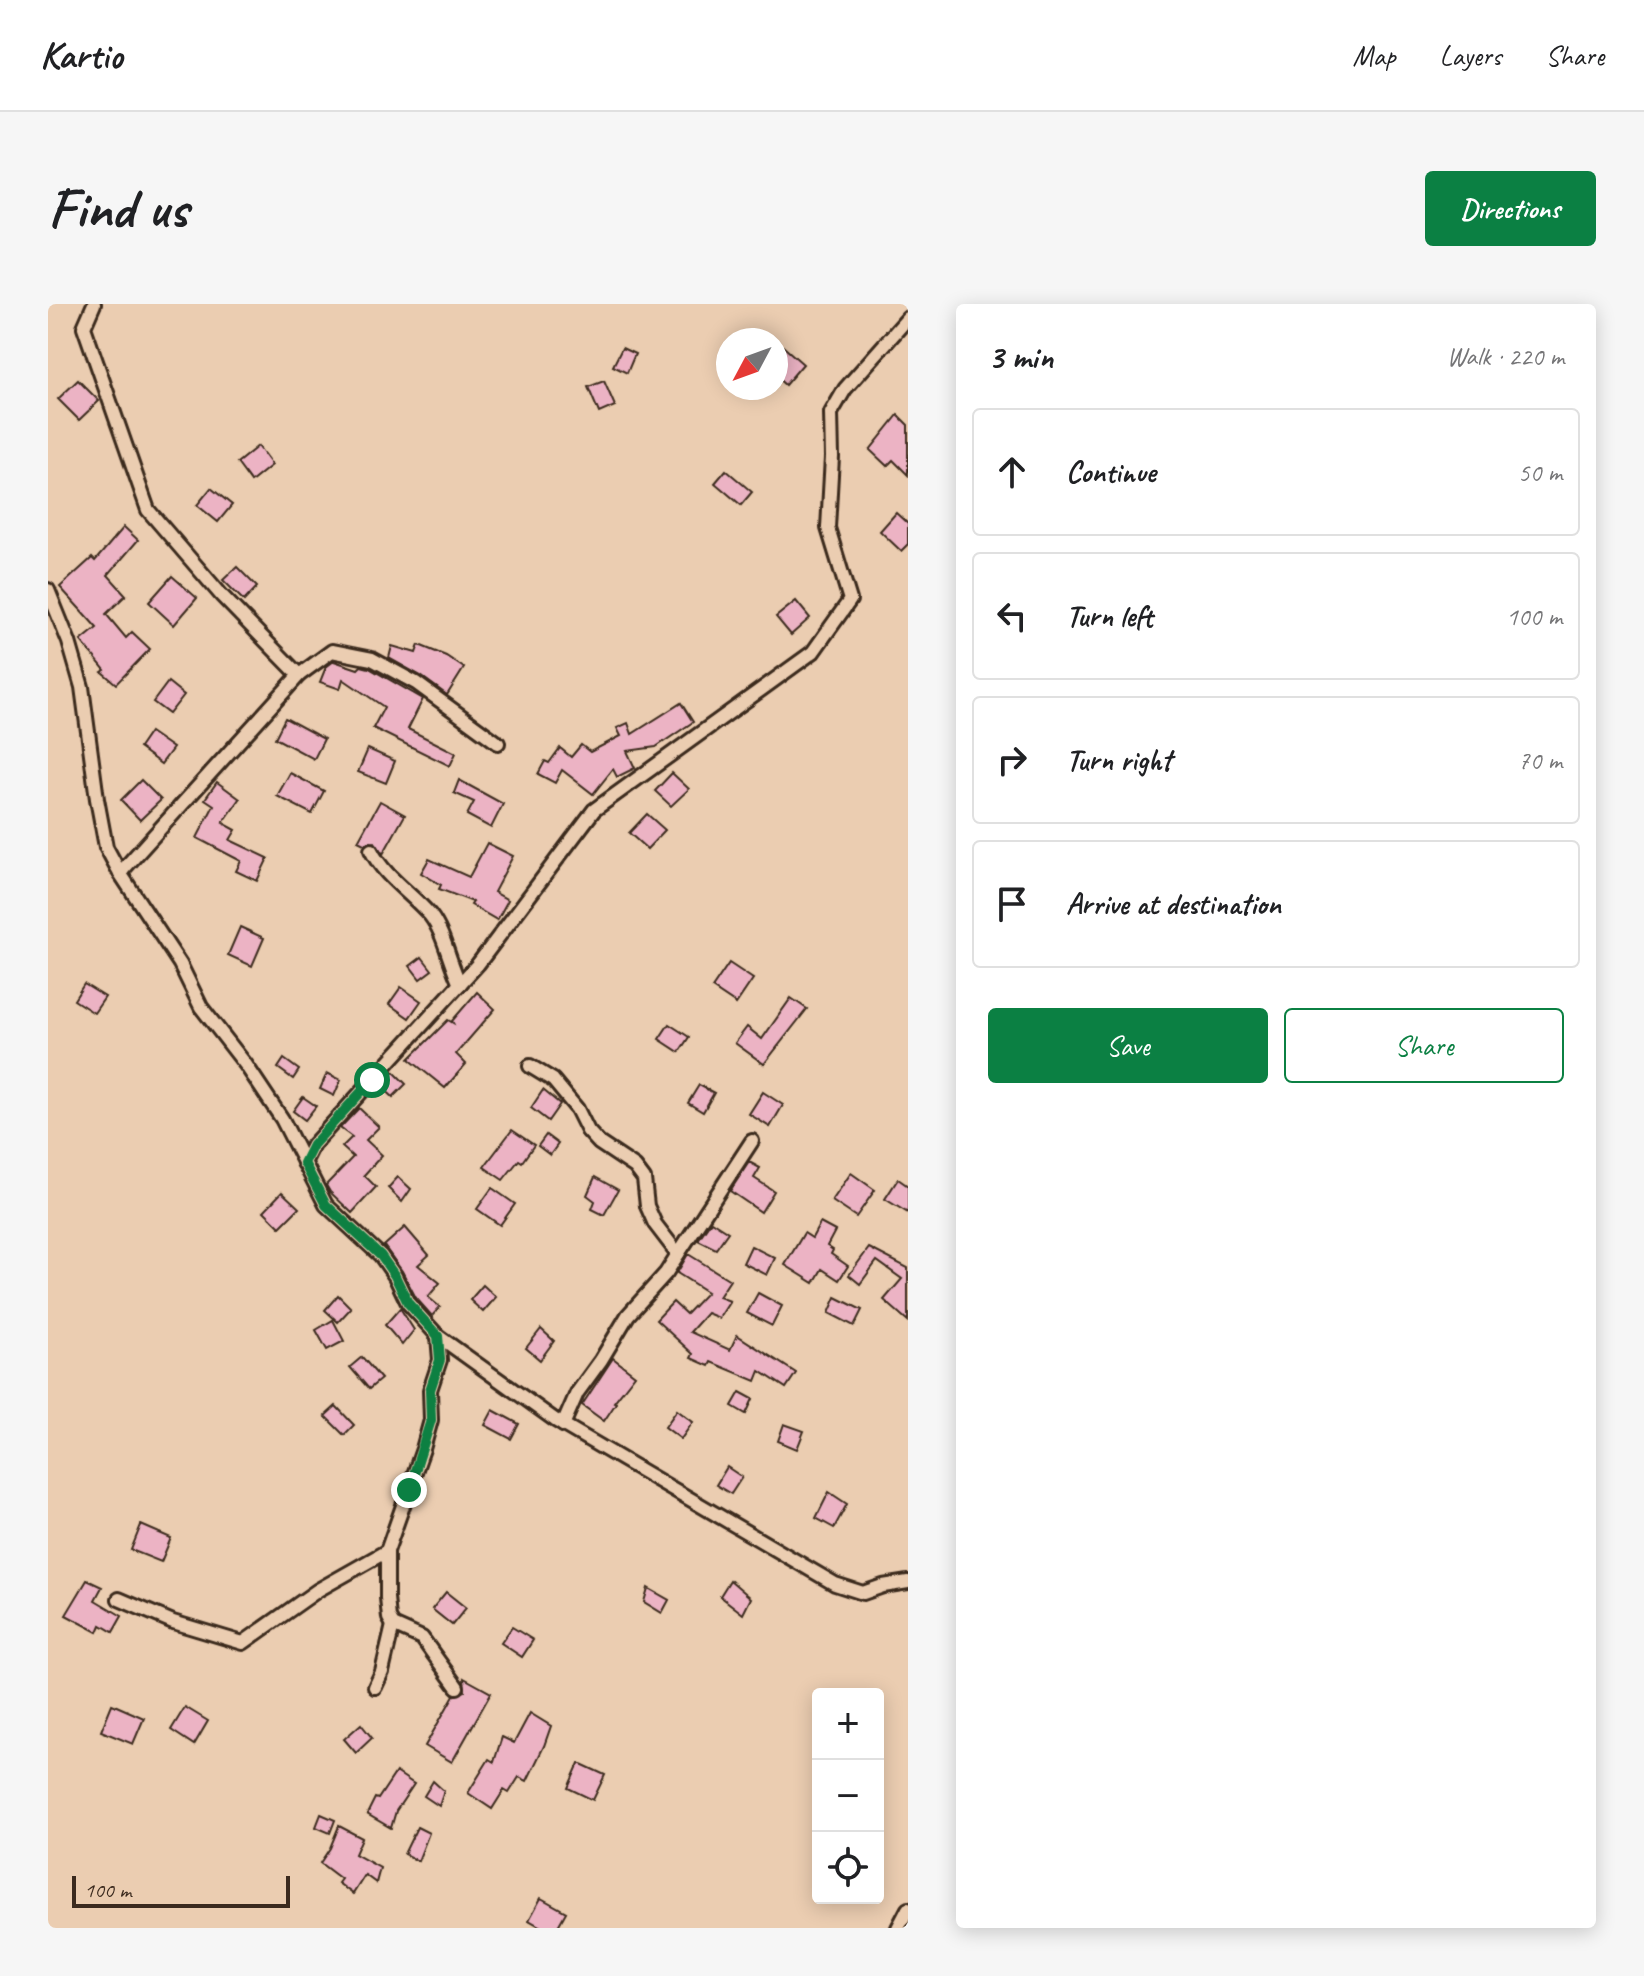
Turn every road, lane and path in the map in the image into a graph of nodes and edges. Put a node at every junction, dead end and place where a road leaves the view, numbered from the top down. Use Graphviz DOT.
graph roads {
  1 [pos="94,304"];
  2 [pos="908,318"];
  3 [pos="48,590"];
  4 [pos="299,675"];
  5 [pos="498,743"];
  6 [pos="371,850"];
  7 [pos="120,873"];
  8 [pos="460,984"];
  9 [pos="530,1066"];
  10 [pos="752,1141"];
  11 [pos="304,1163"];
  12 [pos="678,1254"];
  13 [pos="438,1336"];
  14 [pos="563,1425"];
  15 [pos="387,1551"];
  16 [pos="908,1582"];
  17 [pos="119,1599"];
  18 [pos="393,1625"];
  19 [pos="375,1687"];
  20 [pos="457,1687"];
  21 [pos="908,1909"];
  22 [pos="898,1928"];
  1 -- 4 [label="street"];
  2 -- 8 [label="street"];
  3 -- 7 [label="street"];
  4 -- 5 [label="street"];
  4 -- 7 [label="street"];
  6 -- 8 [label="street"];
  7 -- 11 [label="street"];
  8 -- 11 [label="street"];
  9 -- 12 [label="street"];
  10 -- 12 [label="street"];
  11 -- 13 [label="street"];
  12 -- 14 [label="street"];
  13 -- 14 [label="street"];
  13 -- 15 [label="street"];
  14 -- 16 [label="street"];
  15 -- 17 [label="street"];
  15 -- 18 [label="street"];
  18 -- 19 [label="street"];
  18 -- 20 [label="street"];
  21 -- 22 [label="street"];
}
